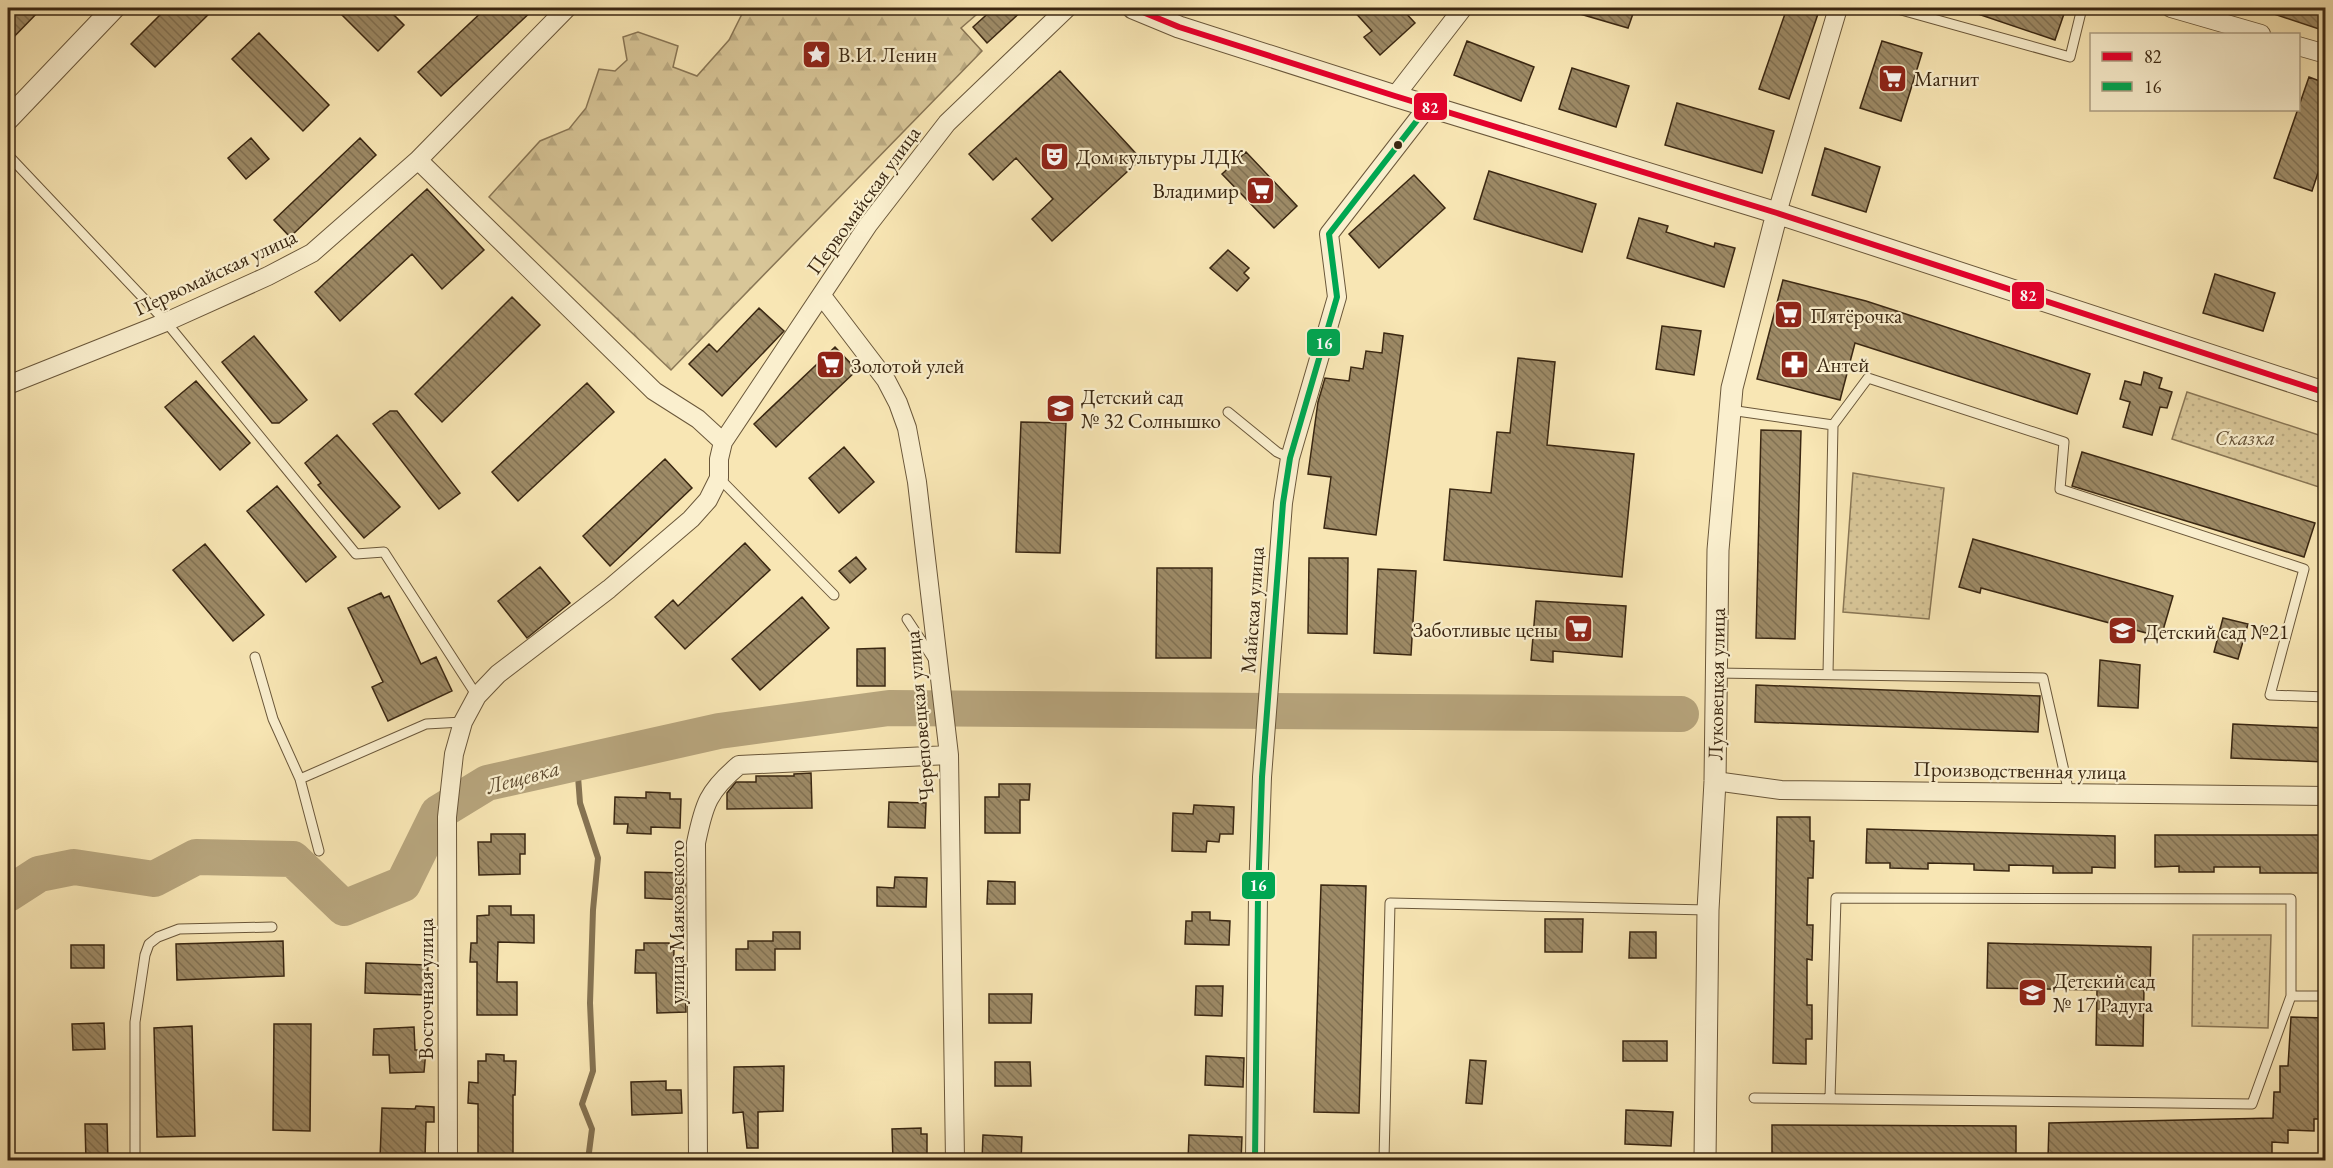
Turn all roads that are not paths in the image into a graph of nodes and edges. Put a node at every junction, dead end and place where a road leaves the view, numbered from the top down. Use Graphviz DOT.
graph roads {
  1 [pos="114,8"];
  2 [pos="567,8"];
  3 [pos="1067,8"];
  4 [pos="1133,8"];
  5 [pos="1462,8"];
  6 [pos="1838,8"];
  7 [pos="1894,8"];
  8 [pos="2082,8"];
  9 [pos="2171,8"];
  10 [pos="2258,33"];
  11 [pos="2300,47"];
  12 [pos="2325,54"];
  13 [pos="1395,96"];
  14 [pos="1429,105"];
  15 [pos="8,119"];
  16 [pos="8,155"];
  17 [pos="418,160"];
  18 [pos="1777,213"];
  19 [pos="822,296"];
  20 [pos="166,322"];
  21 [pos="8,385"];
  22 [pos="2325,393"];
  23 [pos="1730,410"];
  24 [pos="1228,412"];
  25 [pos="1833,425"];
  26 [pos="723,442"];
  27 [pos="1290,458"];
  28 [pos="719,478"];
  29 [pos="834,595"];
  30 [pos="907,619"];
  31 [pos="255,657"];
  32 [pos="940,670"];
  33 [pos="1716,673"];
  34 [pos="1828,674"];
  35 [pos="477,696"];
  36 [pos="2325,697"];
  37 [pos="463,722"];
  38 [pos="949,755"];
  39 [pos="300,779"];
  40 [pos="1715,781"];
  41 [pos="449,786"];
  42 [pos="2069,793"];
  43 [pos="2325,796"];
  44 [pos="319,851"];
  45 [pos="1708,910"];
  46 [pos="272,927"];
  47 [pos="2291,996"];
  48 [pos="2325,996"];
  49 [pos="1754,1098"];
  50 [pos="1830,1098"];
  51 [pos="1255,1160"];
  52 [pos="135,1161"];
  53 [pos="448,1161"];
  54 [pos="698,1161"];
  55 [pos="956,1161"];
  56 [pos="1262,1161"];
  57 [pos="1384,1161"];
  58 [pos="1705,1161"];
  1 -- 15 [label="street"];
  2 -- 17 [label="street, Первомайская улица"];
  3 -- 19 [label="street, Первомайская улица"];
  4 -- 13 [label="street"];
  5 -- 13 [label="street"];
  6 -- 18 [label="street"];
  7 -- 8 [label="lane"];
  9 -- 10 [label="street"];
  11 -- 12 [label="street"];
  13 -- 14 [label="street"];
  14 -- 18 [label="street"];
  14 -- 27 [label="street, Майская улица"];
  16 -- 20 [label="lane"];
  17 -- 20 [label="street, Первомайская улица"];
  17 -- 26 [label="street"];
  18 -- 22 [label="street"];
  18 -- 23 [label="street, Луковецкая улица"];
  19 -- 26 [label="street, Первомайская улица"];
  19 -- 32 [label="street, Череповецкая улица"];
  20 -- 21 [label="street, Первомайская улица"];
  20 -- 35 [label="lane"];
  23 -- 25 [label="lane"];
  23 -- 33 [label="street, Луковецкая улица"];
  24 -- 27 [label="lane"];
  25 -- 34 [label="lane"];
  25 -- 36 [label="lane"];
  26 -- 28 [label="street, Первомайская улица"];
  27 -- 51 [label="street, Майская улица"];
  28 -- 29 [label="lane"];
  28 -- 35 [label="street, Первомайская улица"];
  30 -- 32 [label="lane"];
  31 -- 39 [label="lane"];
  32 -- 38 [label="street, Череповецкая улица"];
  33 -- 34 [label="lane"];
  33 -- 40 [label="street, Луковецкая улица"];
  34 -- 42 [label="lane"];
  35 -- 37 [label="street, Первомайская улица"];
  37 -- 39 [label="lane"];
  37 -- 41 [label="street, Первомайская улица"];
  38 -- 54 [label="street, улица Маяковского"];
  38 -- 55 [label="street, Череповецкая улица"];
  39 -- 44 [label="lane"];
  40 -- 42 [label="street, Производственная улица"];
  40 -- 45 [label="street, Луковецкая улица"];
  41 -- 53 [label="street, Восточная улица"];
  42 -- 43 [label="street, Производственная улица"];
  45 -- 57 [label="lane"];
  45 -- 58 [label="street, Луковецкая улица"];
  46 -- 52 [label="lane"];
  47 -- 48 [label="lane"];
  47 -- 50 [label="lane"];
  47 -- 50 [label="lane"];
  49 -- 50 [label="lane"];
  51 -- 56 [label="street"];
}
